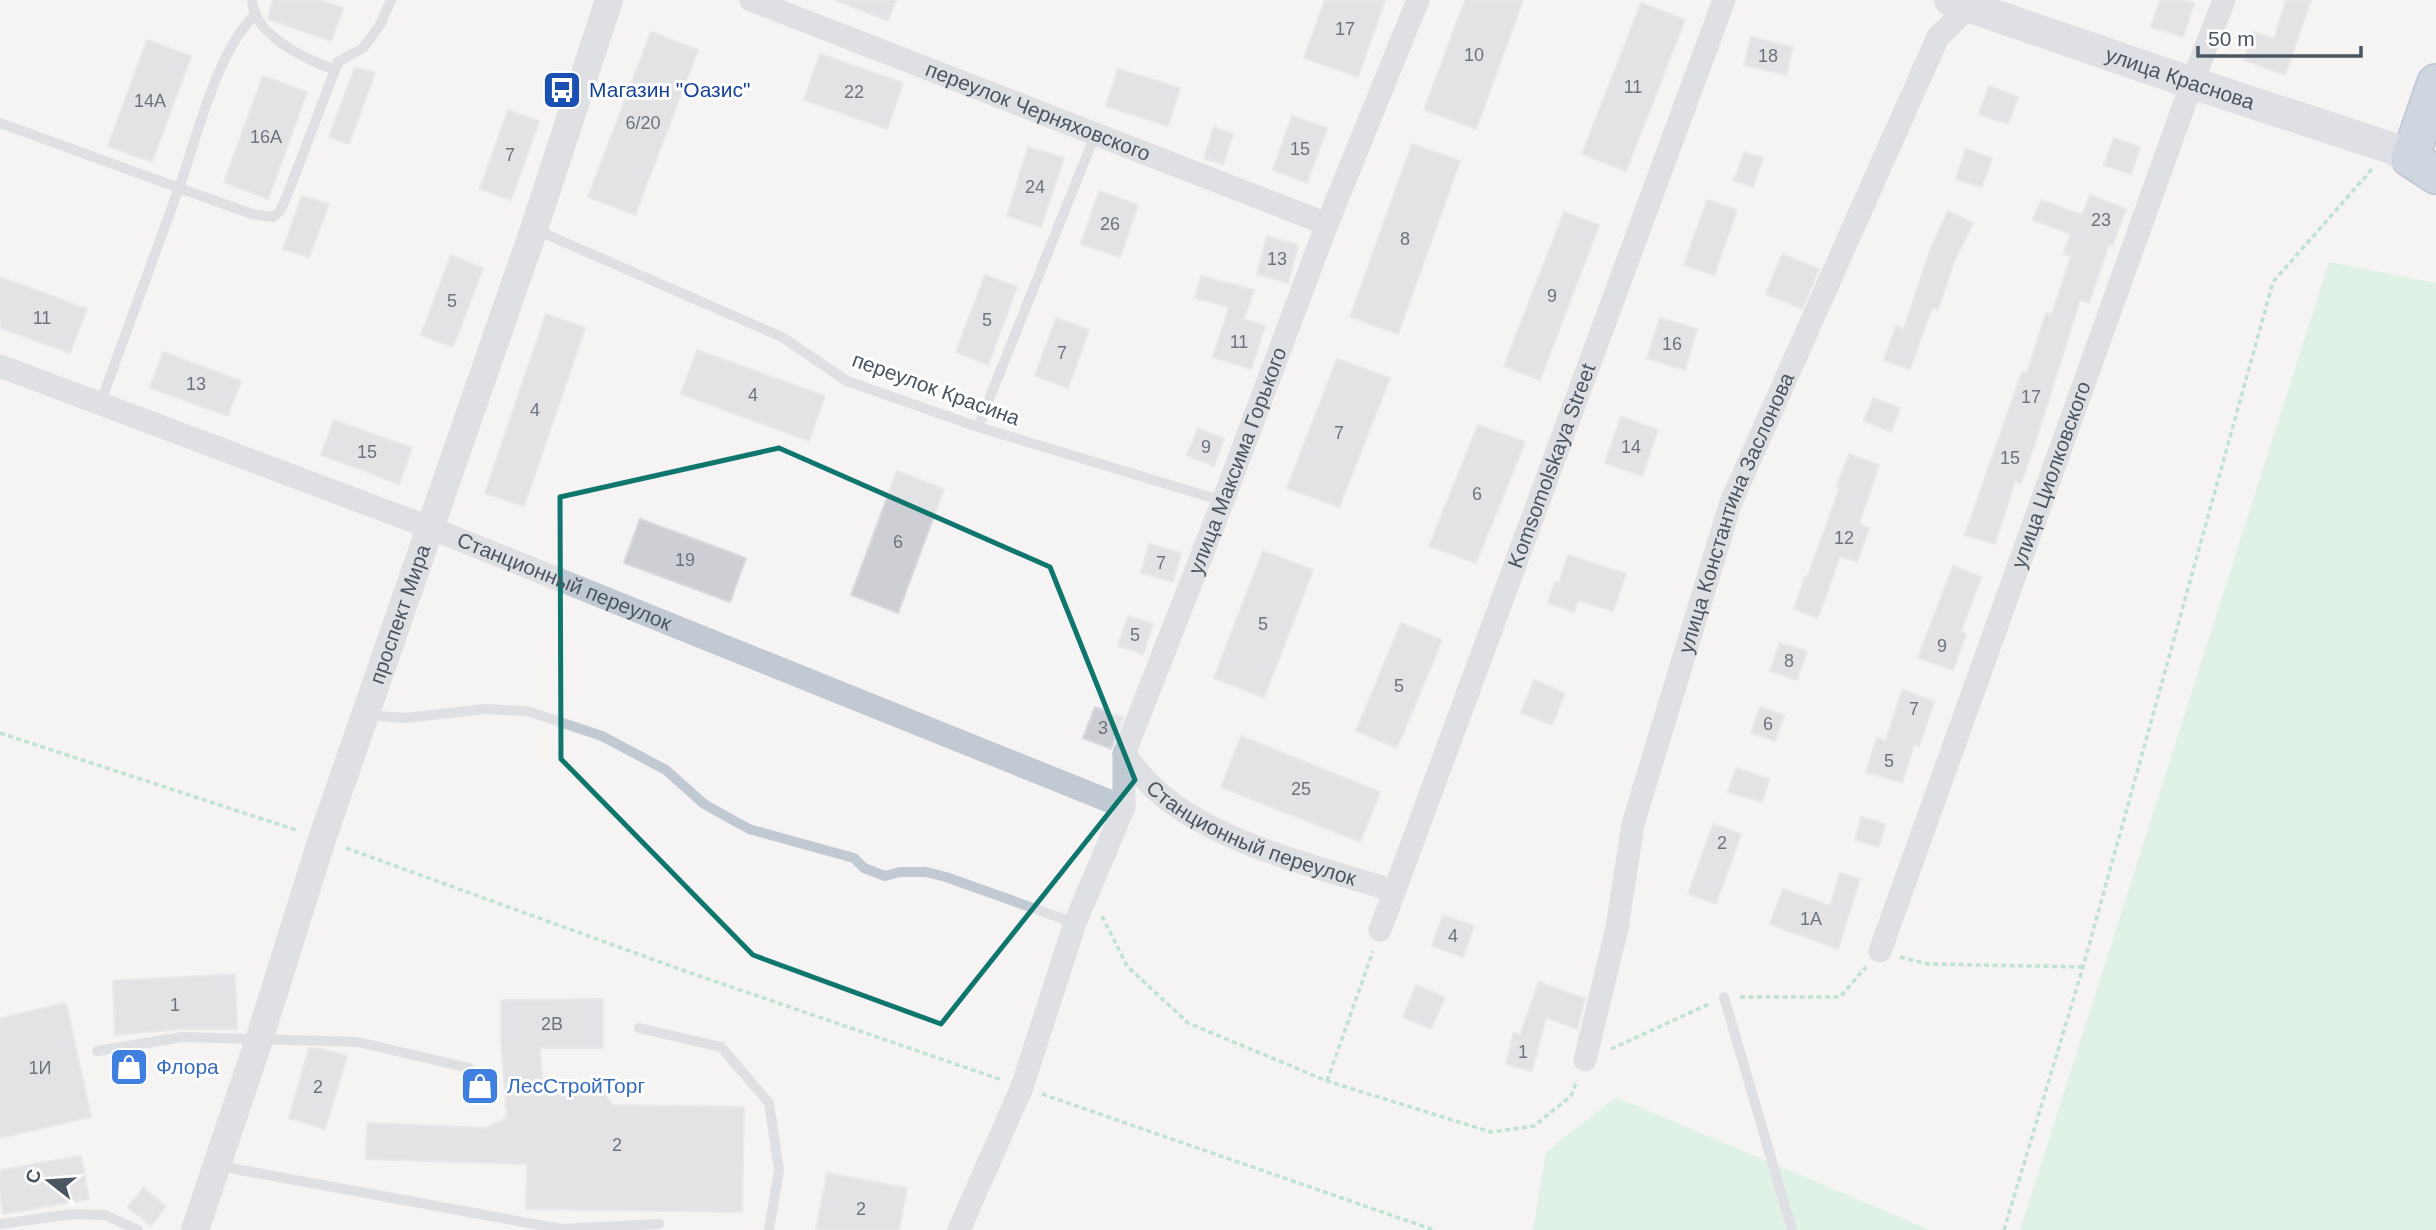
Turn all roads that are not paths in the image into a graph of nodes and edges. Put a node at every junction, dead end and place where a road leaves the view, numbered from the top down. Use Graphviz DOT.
graph roads {
  1 [pos="252,0"];
  2 [pos="391,0"];
  3 [pos="609,0"];
  4 [pos="751,0"];
  5 [pos="1418,0"];
  6 [pos="1724,0"];
  7 [pos="2224,0"];
  8 [pos="1964,2"];
  9 [pos="256,14"];
  10 [pos="335,70"];
  11 [pos="2192,83"];
  12 [pos="2436,83"];
  13 [pos="0,123"];
  14 [pos="1095,135"];
  15 [pos="2412,160"];
  16 [pos="179,188"];
  17 [pos="1327,224"];
  18 [pos="534,229"];
  19 [pos="0,366"];
  20 [pos="100,404"];
  21 [pos="978,427"];
  22 [pos="1223,500"];
  23 [pos="431,528"];
  24 [pos="366,715"];
  25 [pos="1124,754"];
  26 [pos="1124,807"];
  27 [pos="1394,891"];
  28 [pos="1075,923"];
  29 [pos="1380,930"];
  30 [pos="1880,951"];
  31 [pos="1724,997"];
  32 [pos="639,1028"];
  33 [pos="259,1040"];
  34 [pos="97,1051"];
  35 [pos="1585,1060"];
  36 [pos="469,1068"];
  37 [pos="216,1166"];
  38 [pos="0,1224"];
  39 [pos="659,1224"];
  40 [pos="138,1230"];
  41 [pos="195,1230"];
  42 [pos="769,1230"];
  43 [pos="959,1230"];
  44 [pos="1792,1230"];
  1 -- 9 [label="lane"];
  2 -- 10 [label="lane"];
  3 -- 18 [label="street, проспект Мира"];
  4 -- 14 [label="street, переулок Черняховского"];
  5 -- 17 [label="street, улица Максима Горького"];
  6 -- 27 [label="street, Komsomolskaya Street"];
  7 -- 11 [label="street, улица Циолковского"];
  8 -- 11 [label="main road, улица Краснова"];
  8 -- 35 [label="street, улица Константина Заслонова"];
  9 -- 10 [label="lane"];
  9 -- 16 [label="lane"];
  10 -- 16 [label="lane"];
  11 -- 15 [label="main road, улица Краснова"];
  11 -- 30 [label="street, улица Циолковского"];
  12 -- 15 [label="highway"];
  13 -- 16 [label="lane"];
  14 -- 17 [label="street, переулок Черняховского"];
  14 -- 21 [label="lane"];
  16 -- 20 [label="lane"];
  17 -- 22 [label="street, улица Максима Горького"];
  18 -- 21 [label="lane, переулок Красина"];
  18 -- 23 [label="street, проспект Мира"];
  19 -- 20 [label="street, Станционный переулок"];
  20 -- 23 [label="street, Станционный переулок"];
  21 -- 22 [label="lane, переулок Красина"];
  22 -- 25 [label="street, улица Максима Горького"];
  23 -- 24 [label="street, проспект Мира"];
  23 -- 26 [label="street, Станционный переулок"];
  24 -- 28 [label="lane"];
  24 -- 33 [label="street, проспект Мира"];
  25 -- 26 [label="street, улица Максима Горького"];
  25 -- 27 [label="street, Станционный переулок"];
  26 -- 28 [label="street, улица Максима Горького"];
  27 -- 29 [label="street, Komsomolskaya Street"];
  28 -- 43 [label="street, улица Максима Горького"];
  31 -- 44 [label="lane"];
  32 -- 42 [label="lane"];
  33 -- 34 [label="lane"];
  33 -- 36 [label="lane"];
  33 -- 37 [label="street, проспект Мира"];
  37 -- 39 [label="lane"];
  37 -- 41 [label="street, проспект Мира"];
  38 -- 40 [label="lane"];
}
